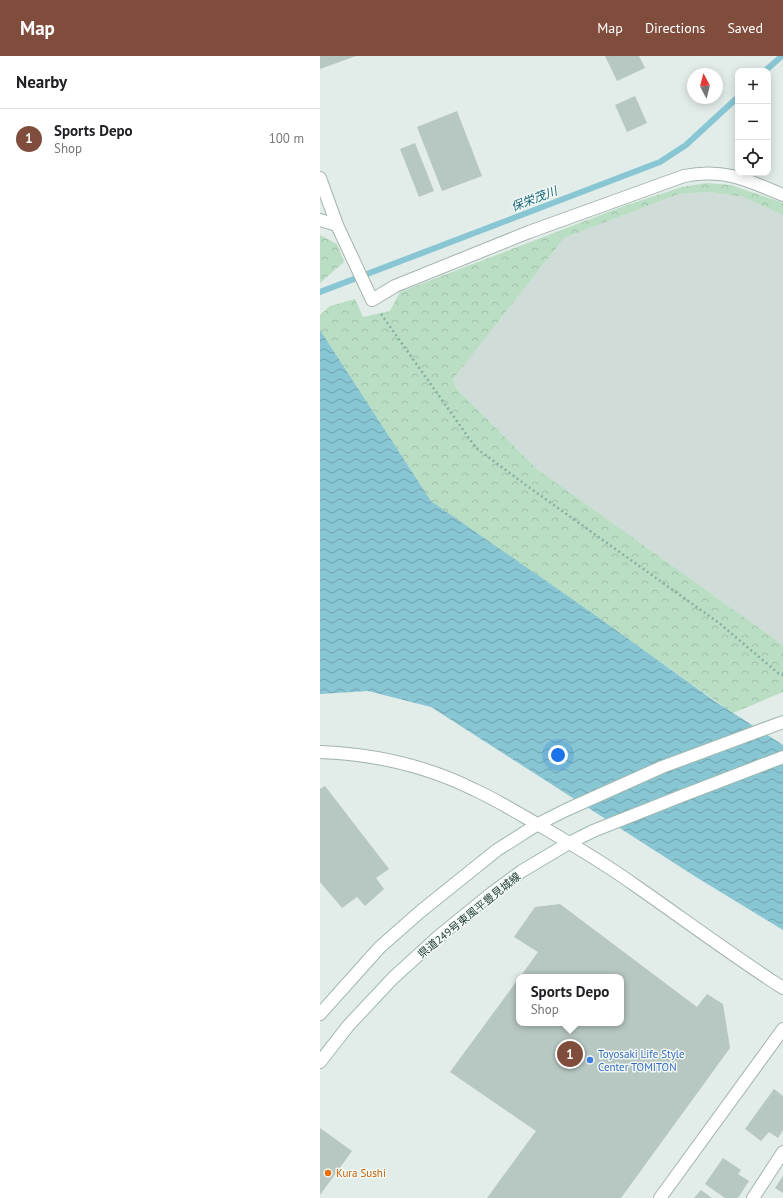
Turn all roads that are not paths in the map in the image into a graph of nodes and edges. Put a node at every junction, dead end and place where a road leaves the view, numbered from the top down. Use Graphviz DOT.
graph roads {
  1 [pos="320,178"];
  2 [pos="783,195"];
  3 [pos="320,220"];
  4 [pos="337,225"];
  5 [pos="783,722"];
  6 [pos="320,752"];
  7 [pos="783,757"];
  8 [pos="538,824"];
  9 [pos="569,843"];
  10 [pos="783,988"];
  11 [pos="320,1014"];
  12 [pos="783,1029"];
  13 [pos="320,1062"];
  14 [pos="783,1152"];
  15 [pos="660,1198"];
  16 [pos="753,1198"];
  1 -- 4 [label="street"];
  2 -- 4 [label="street"];
  3 -- 4 [label="street"];
  5 -- 8 [label="street"];
  6 -- 8 [label="street"];
  7 -- 9 [label="street, 県道249号東風平豊見城線"];
  8 -- 9 [label="street"];
  8 -- 11 [label="street"];
  9 -- 10 [label="street"];
  9 -- 13 [label="street, 県道249号東風平豊見城線"];
  12 -- 15 [label="street"];
  14 -- 16 [label="street"];
}
